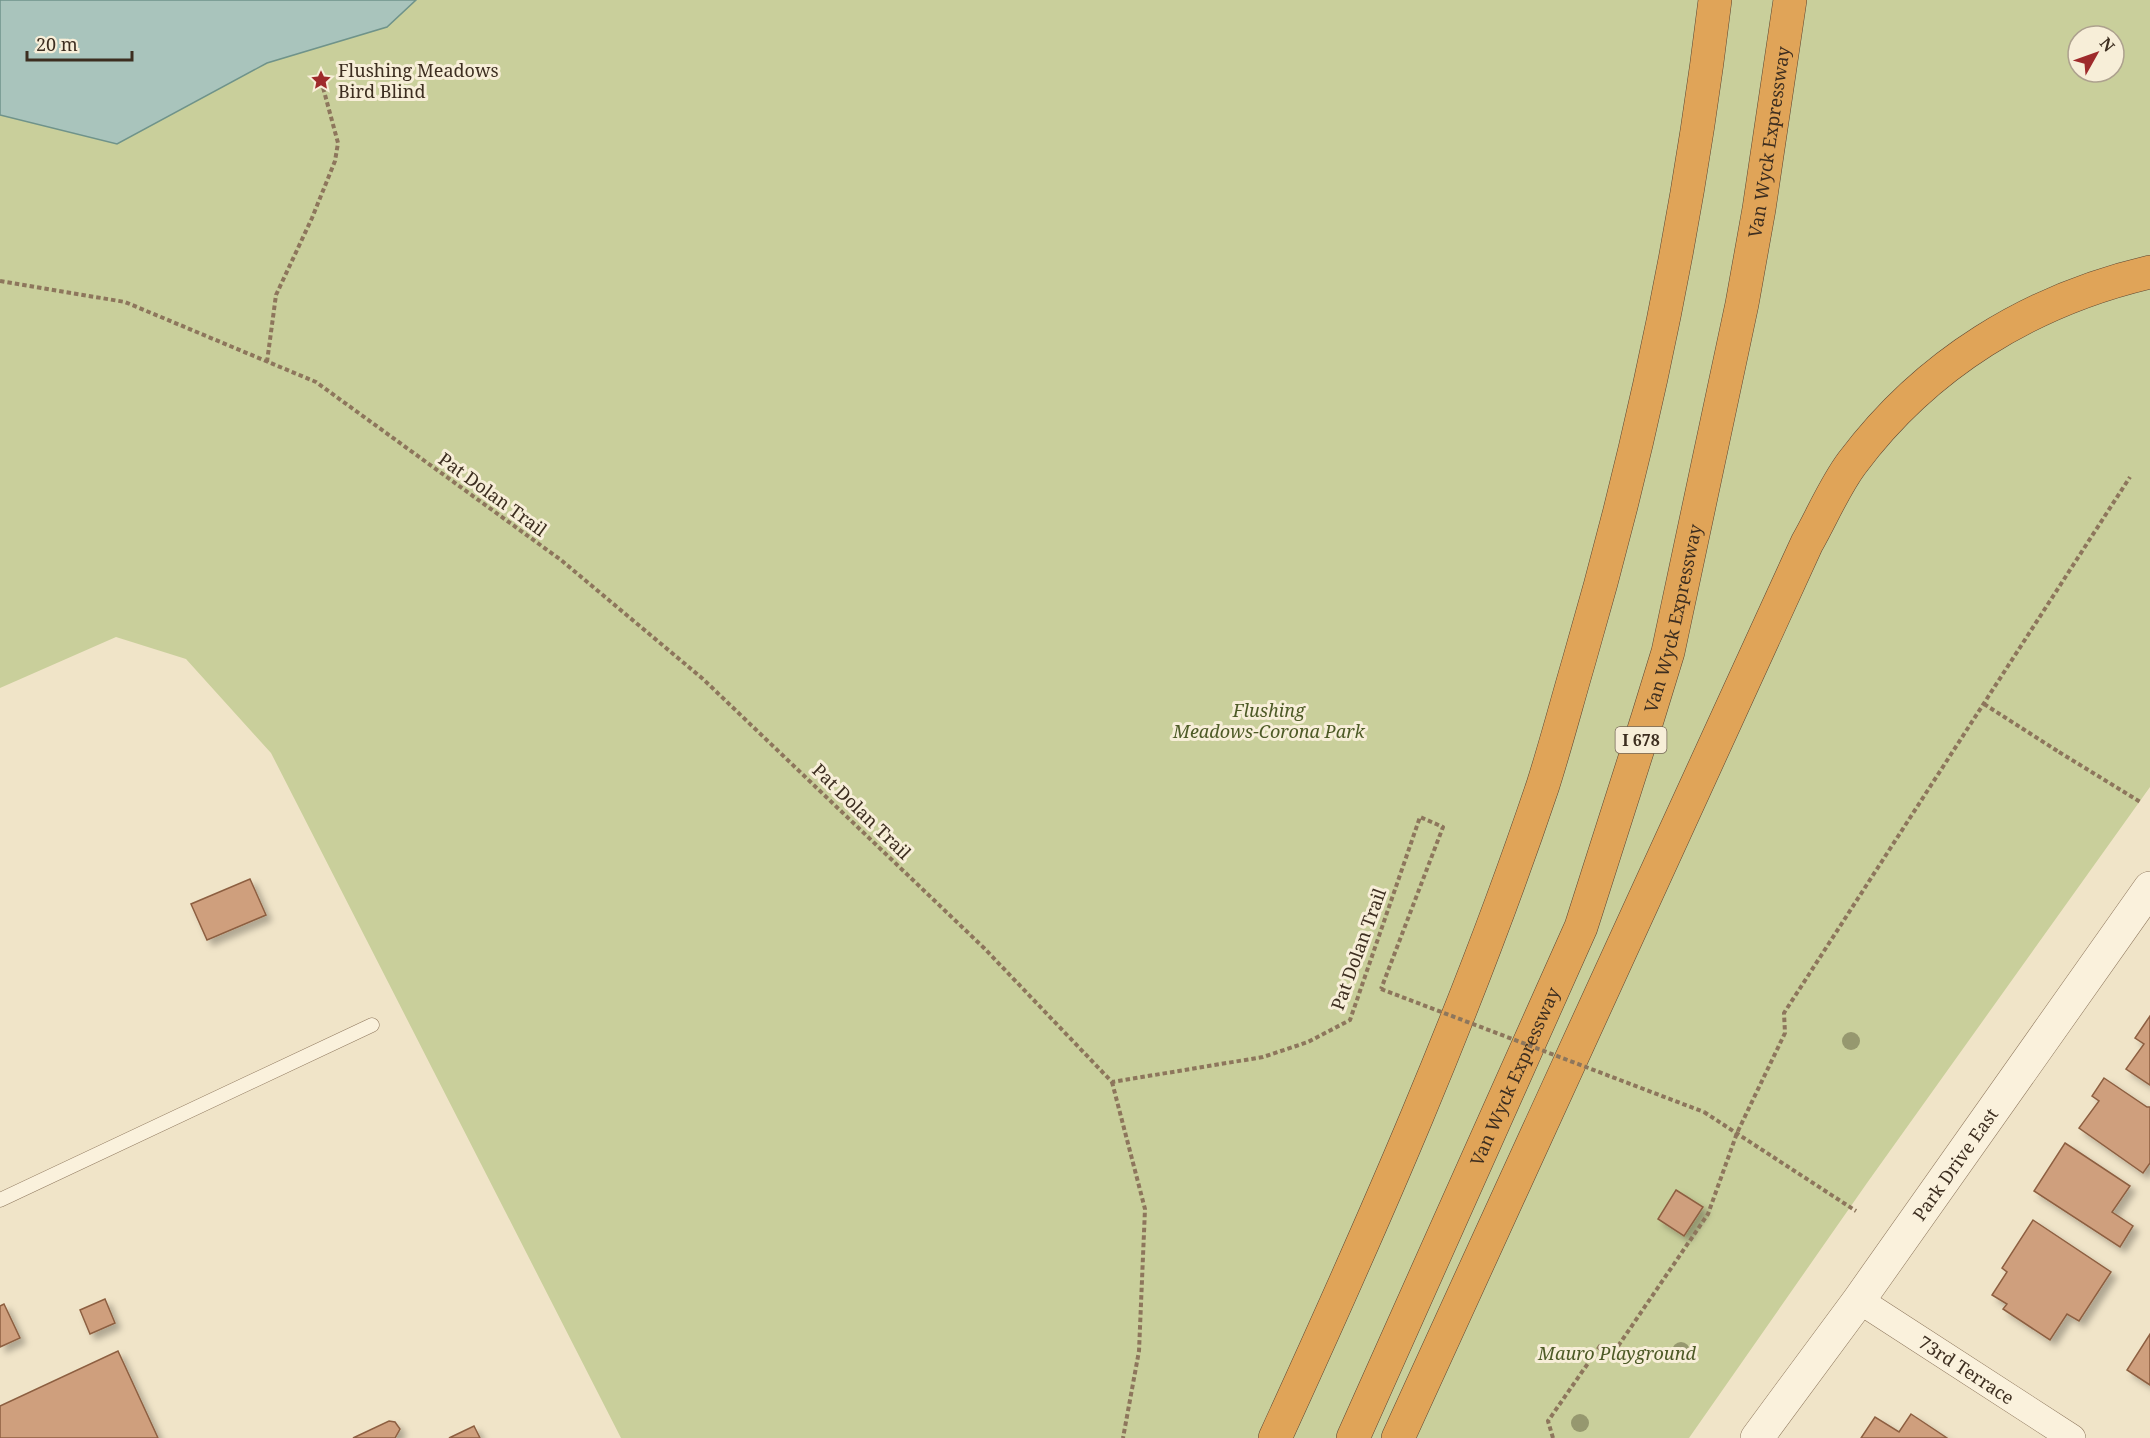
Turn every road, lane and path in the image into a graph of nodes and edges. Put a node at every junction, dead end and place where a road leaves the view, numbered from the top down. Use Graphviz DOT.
graph roads {
  1 [pos="1715,0"];
  2 [pos="1790,0"];
  3 [pos="321,80"];
  4 [pos="2150,272"];
  5 [pos="0,281"];
  6 [pos="267,362"];
  7 [pos="2130,477"];
  8 [pos="1984,704"];
  9 [pos="2142,803"];
  10 [pos="2150,888"];
  11 [pos="372,1025"];
  12 [pos="1112,1082"];
  13 [pos="1737,1133"];
  14 [pos="0,1200"];
  15 [pos="1856,1211"];
  16 [pos="1859,1300"];
  17 [pos="1123,1438"];
  18 [pos="1275,1438"];
  19 [pos="1353,1438"];
  20 [pos="1398,1438"];
  21 [pos="1553,1438"];
  22 [pos="1756,1438"];
  23 [pos="2072,1438"];
  1 -- 18 [label="highway"];
  2 -- 19 [label="highway, Van Wyck Expressway / I 678"];
  3 -- 6 [label="path"];
  4 -- 20 [label="highway"];
  5 -- 6 [label="path, Pat Dolan Trail"];
  6 -- 12 [label="path, Pat Dolan Trail"];
  7 -- 8 [label="path"];
  8 -- 9 [label="path"];
  8 -- 13 [label="path"];
  10 -- 16 [label="street, Park Drive East"];
  11 -- 14 [label="lane"];
  12 -- 13 [label="path, Pat Dolan Trail, bridge"];
  12 -- 17 [label="path"];
  13 -- 15 [label="path"];
  13 -- 21 [label="path"];
  16 -- 22 [label="street, Park Drive East"];
  16 -- 23 [label="street, 73rd Terrace"];
}
